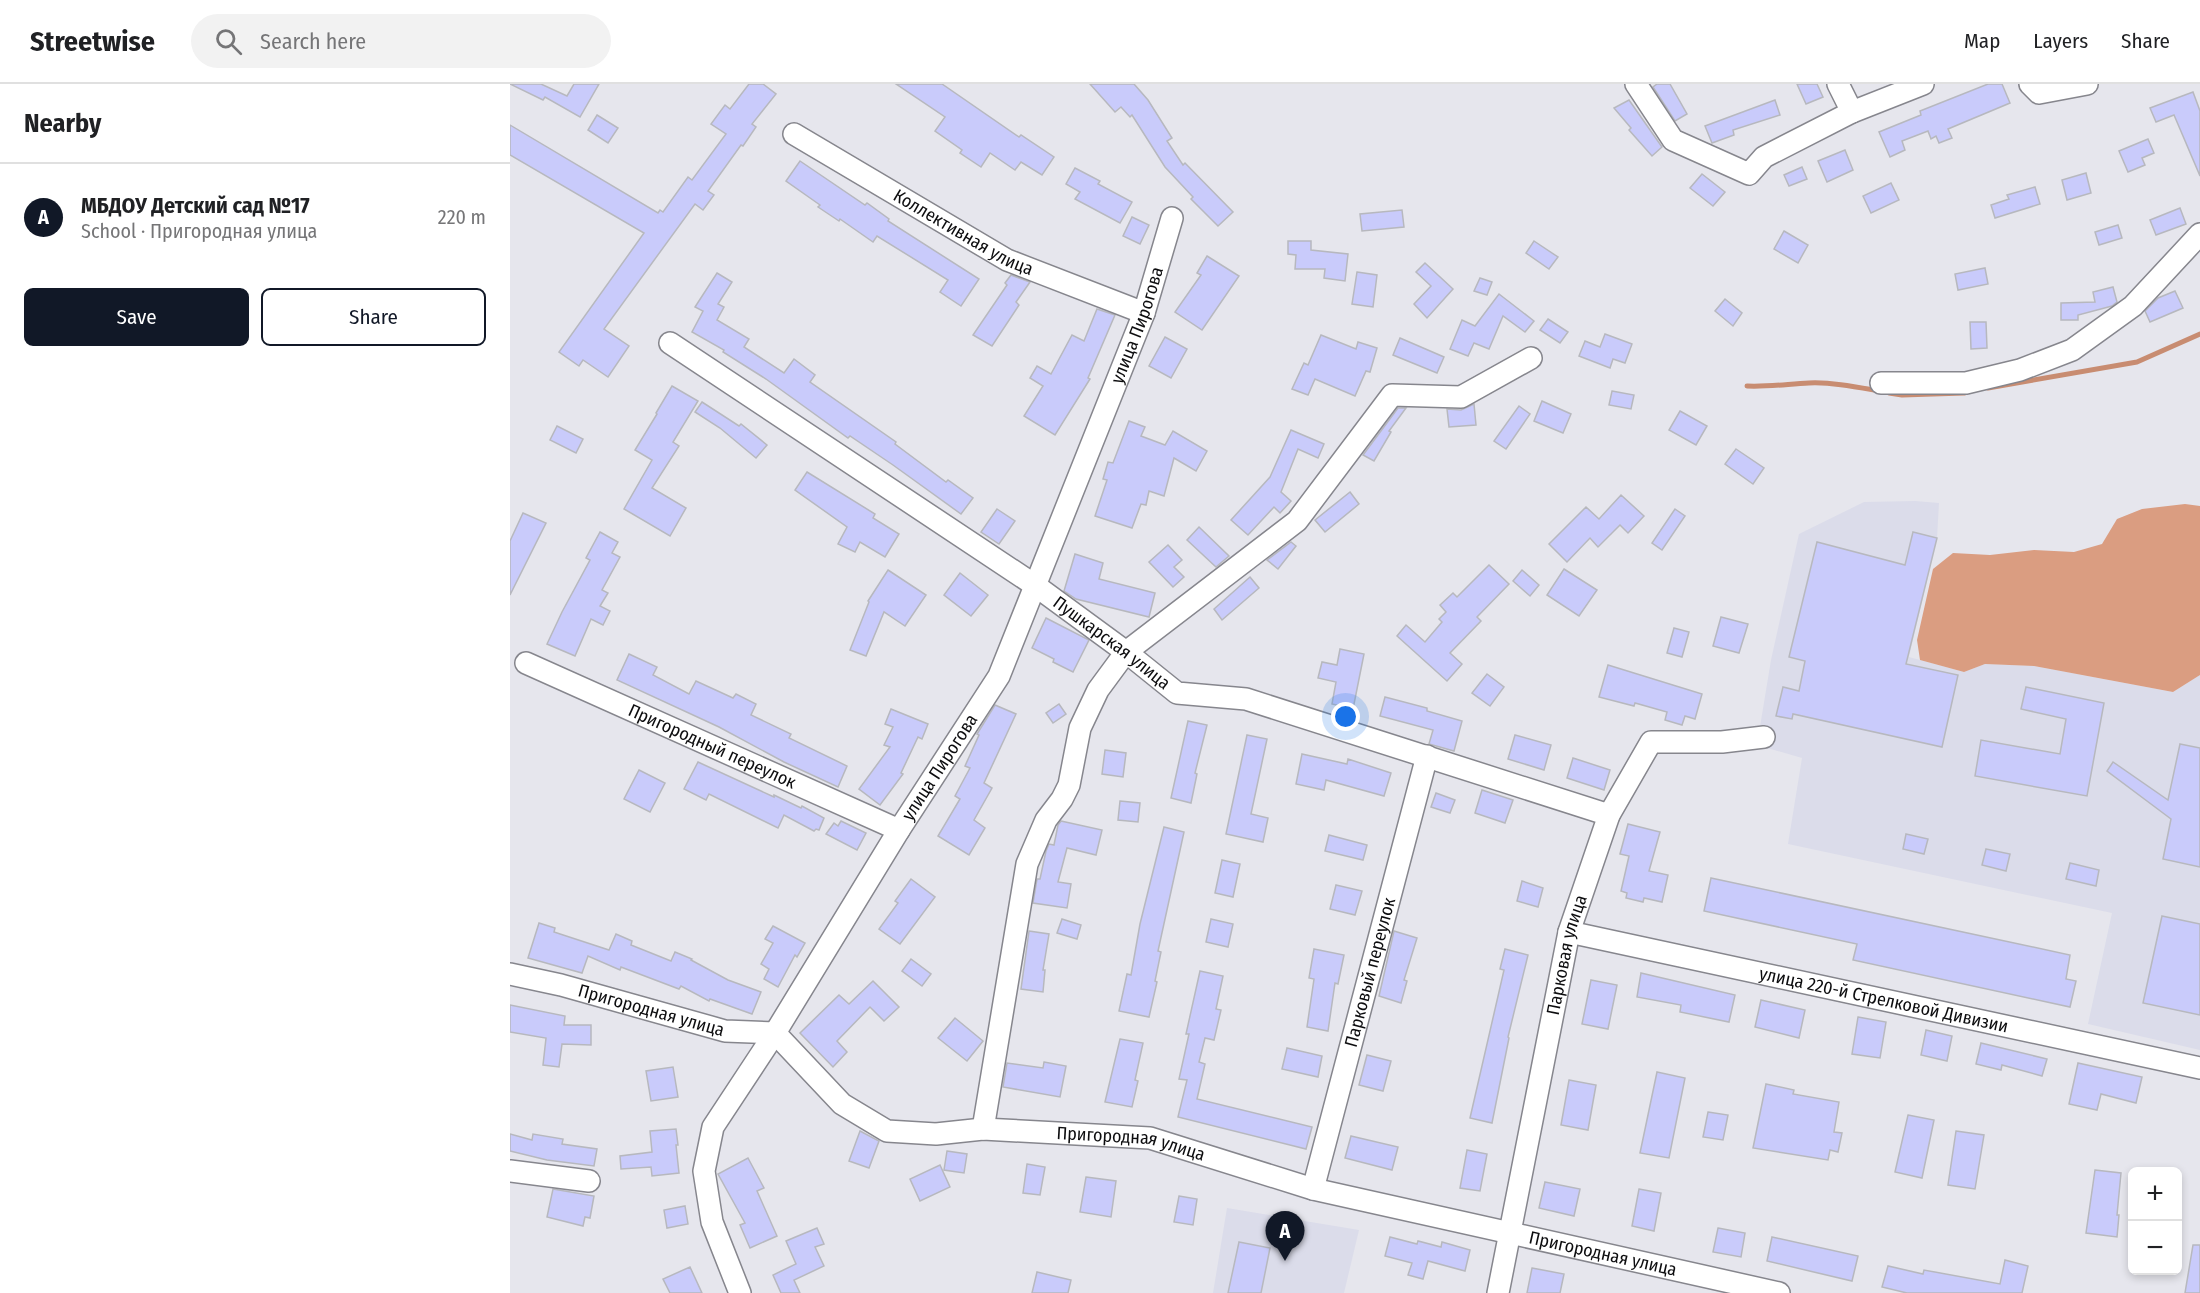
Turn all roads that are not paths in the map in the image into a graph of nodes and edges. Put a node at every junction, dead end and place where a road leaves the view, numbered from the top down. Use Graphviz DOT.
graph roads {
  1 [pos="1636,84"];
  2 [pos="1838,84"];
  3 [pos="1923,84"];
  4 [pos="2030,84"];
  5 [pos="2087,84"];
  6 [pos="1852,112"];
  7 [pos="794,134"];
  8 [pos="1172,218"];
  9 [pos="2200,234"];
  10 [pos="1144,313"];
  11 [pos="670,344"];
  12 [pos="1531,357"];
  13 [pos="1881,383"];
  14 [pos="1036,586"];
  15 [pos="1126,651"];
  16 [pos="526,663"];
  17 [pos="1764,737"];
  18 [pos="1426,756"];
  19 [pos="1609,815"];
  20 [pos="899,830"];
  21 [pos="1569,932"];
  22 [pos="510,974"];
  23 [pos="775,1033"];
  24 [pos="2200,1068"];
  25 [pos="983,1129"];
  26 [pos="510,1171"];
  27 [pos="589,1181"];
  28 [pos="1313,1189"];
  29 [pos="1511,1234"];
  30 [pos="740,1293"];
  31 [pos="1498,1293"];
  32 [pos="1779,1293"];
  1 -- 6 [label="street"];
  2 -- 6 [label="street"];
  3 -- 6 [label="street"];
  4 -- 5 [label="street"];
  7 -- 10 [label="street, Коллективная улица"];
  8 -- 10 [label="street, улица Пирогова"];
  9 -- 13 [label="street"];
  10 -- 14 [label="street, улица Пирогова"];
  11 -- 14 [label="street, Пушкарская улица"];
  12 -- 15 [label="street"];
  14 -- 15 [label="street, Пушкарская улица"];
  14 -- 20 [label="street, улица Пирогова"];
  15 -- 18 [label="street, Пушкарская улица"];
  15 -- 25 [label="street"];
  16 -- 20 [label="street, Пригородный переулок"];
  17 -- 19 [label="street, Парковая улица"];
  18 -- 19 [label="street, Пушкарская улица"];
  18 -- 28 [label="street, Парковый переулок"];
  19 -- 21 [label="street, Парковая улица"];
  20 -- 23 [label="street, улица Пирогова"];
  21 -- 24 [label="street, улица 220-й Стрелковой Дивизии"];
  21 -- 29 [label="street, Парковая улица"];
  22 -- 23 [label="street, Пригородная улица"];
  23 -- 25 [label="street, Пригородная улица"];
  23 -- 30 [label="street, улица Пирогова"];
  25 -- 28 [label="street, Пригородная улица"];
  26 -- 27 [label="street"];
  28 -- 29 [label="street, Пригородная улица"];
  29 -- 31 [label="street, Парковая улица"];
  29 -- 32 [label="street, Пригородная улица"];
}
